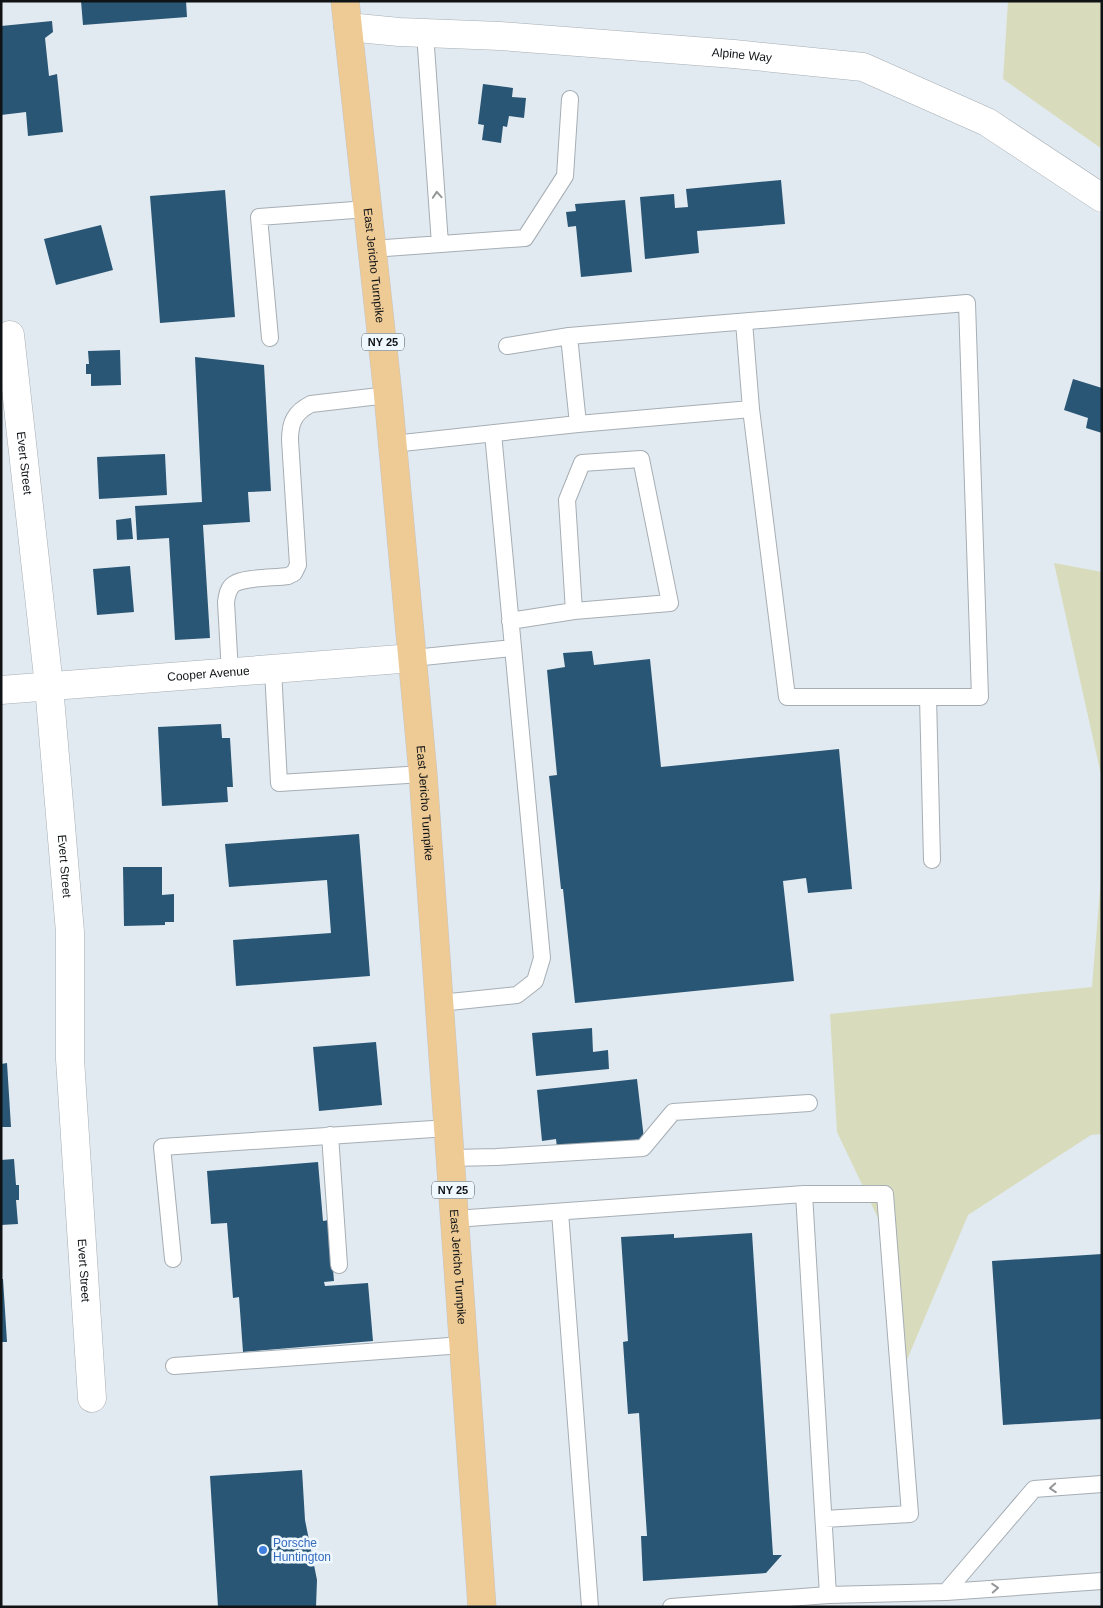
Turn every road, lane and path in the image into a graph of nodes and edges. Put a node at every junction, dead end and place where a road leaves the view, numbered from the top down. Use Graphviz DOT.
graph roads {
  1 [pos="346,14"];
  2 [pos="426,33"];
  3 [pos="570,99"];
  4 [pos="1102,198"];
  5 [pos="368,209"];
  6 [pos="440,244"];
  7 [pos="372,249"];
  8 [pos="744,322"];
  9 [pos="10,335"];
  10 [pos="569,336"];
  11 [pos="270,338"];
  12 [pos="507,346"];
  13 [pos="388,395"];
  14 [pos="751,409"];
  15 [pos="578,424"];
  16 [pos="493,433"];
  17 [pos="393,444"];
  18 [pos="574,611"];
  19 [pos="510,621"];
  20 [pos="512,648"];
  21 [pos="413,658"];
  22 [pos="273,670"];
  23 [pos="230,673"];
  24 [pos="49,686"];
  25 [pos="1,690"];
  26 [pos="928,697"];
  27 [pos="423,774"];
  28 [pos="932,860"];
  29 [pos="440,1003"];
  30 [pos="809,1103"];
  31 [pos="448,1128"];
  32 [pos="330,1135"];
  33 [pos="451,1158"];
  34 [pos="804,1194"];
  35 [pos="560,1212"];
  36 [pos="455,1219"];
  37 [pos="173,1260"];
  38 [pos="339,1265"];
  39 [pos="463,1346"];
  40 [pos="174,1366"];
  41 [pos="92,1398"];
  42 [pos="1102,1484"];
  43 [pos="824,1519"];
  44 [pos="1102,1581"];
  45 [pos="946,1592"];
  46 [pos="828,1595"];
  47 [pos="482,1607"];
  48 [pos="590,1607"];
  49 [pos="671,1607"];
  1 -- 2 [label="street, Alpine Way"];
  1 -- 5 [label="main road, East Jericho Turnpike / NY 25"];
  2 -- 4 [label="street, Alpine Way"];
  6 -- 2 [label="lane, one-way"];
  3 -- 6 [label="lane"];
  5 -- 7 [label="main road, East Jericho Turnpike / NY 25"];
  5 -- 11 [label="lane"];
  6 -- 7 [label="lane"];
  7 -- 13 [label="main road, East Jericho Turnpike / NY 25"];
  8 -- 10 [label="lane"];
  8 -- 14 [label="lane"];
  8 -- 26 [label="lane"];
  9 -- 24 [label="street, Evert Street"];
  10 -- 12 [label="lane"];
  10 -- 15 [label="lane"];
  13 -- 17 [label="main road, East Jericho Turnpike / NY 25"];
  13 -- 23 [label="lane"];
  14 -- 15 [label="lane"];
  14 -- 26 [label="lane"];
  15 -- 16 [label="lane"];
  16 -- 17 [label="lane"];
  16 -- 19 [label="lane"];
  17 -- 21 [label="main road, East Jericho Turnpike / NY 25"];
  18 -- 18 [label="lane"];
  18 -- 19 [label="lane"];
  19 -- 20 [label="lane"];
  20 -- 21 [label="lane"];
  20 -- 29 [label="lane"];
  21 -- 22 [label="street, Cooper Avenue"];
  21 -- 27 [label="main road, East Jericho Turnpike / NY 25"];
  22 -- 23 [label="street, Cooper Avenue"];
  22 -- 27 [label="lane"];
  23 -- 24 [label="street, Cooper Avenue"];
  24 -- 25 [label="street, Cooper Avenue"];
  24 -- 41 [label="street, Evert Street"];
  26 -- 28 [label="lane"];
  27 -- 29 [label="main road, East Jericho Turnpike / NY 25"];
  29 -- 31 [label="main road, East Jericho Turnpike / NY 25"];
  30 -- 33 [label="lane"];
  31 -- 32 [label="lane"];
  31 -- 33 [label="main road, East Jericho Turnpike / NY 25"];
  32 -- 37 [label="lane"];
  32 -- 38 [label="lane"];
  33 -- 36 [label="main road, East Jericho Turnpike / NY 25"];
  34 -- 35 [label="lane"];
  34 -- 43 [label="lane"];
  34 -- 43 [label="lane"];
  35 -- 36 [label="lane"];
  35 -- 48 [label="lane"];
  36 -- 39 [label="main road, East Jericho Turnpike / NY 25"];
  39 -- 40 [label="lane"];
  39 -- 47 [label="main road, East Jericho Turnpike / NY 25"];
  42 -- 45 [label="lane, one-way"];
  43 -- 46 [label="lane"];
  45 -- 44 [label="lane, one-way"];
  45 -- 46 [label="lane"];
  46 -- 49 [label="lane"];
}
